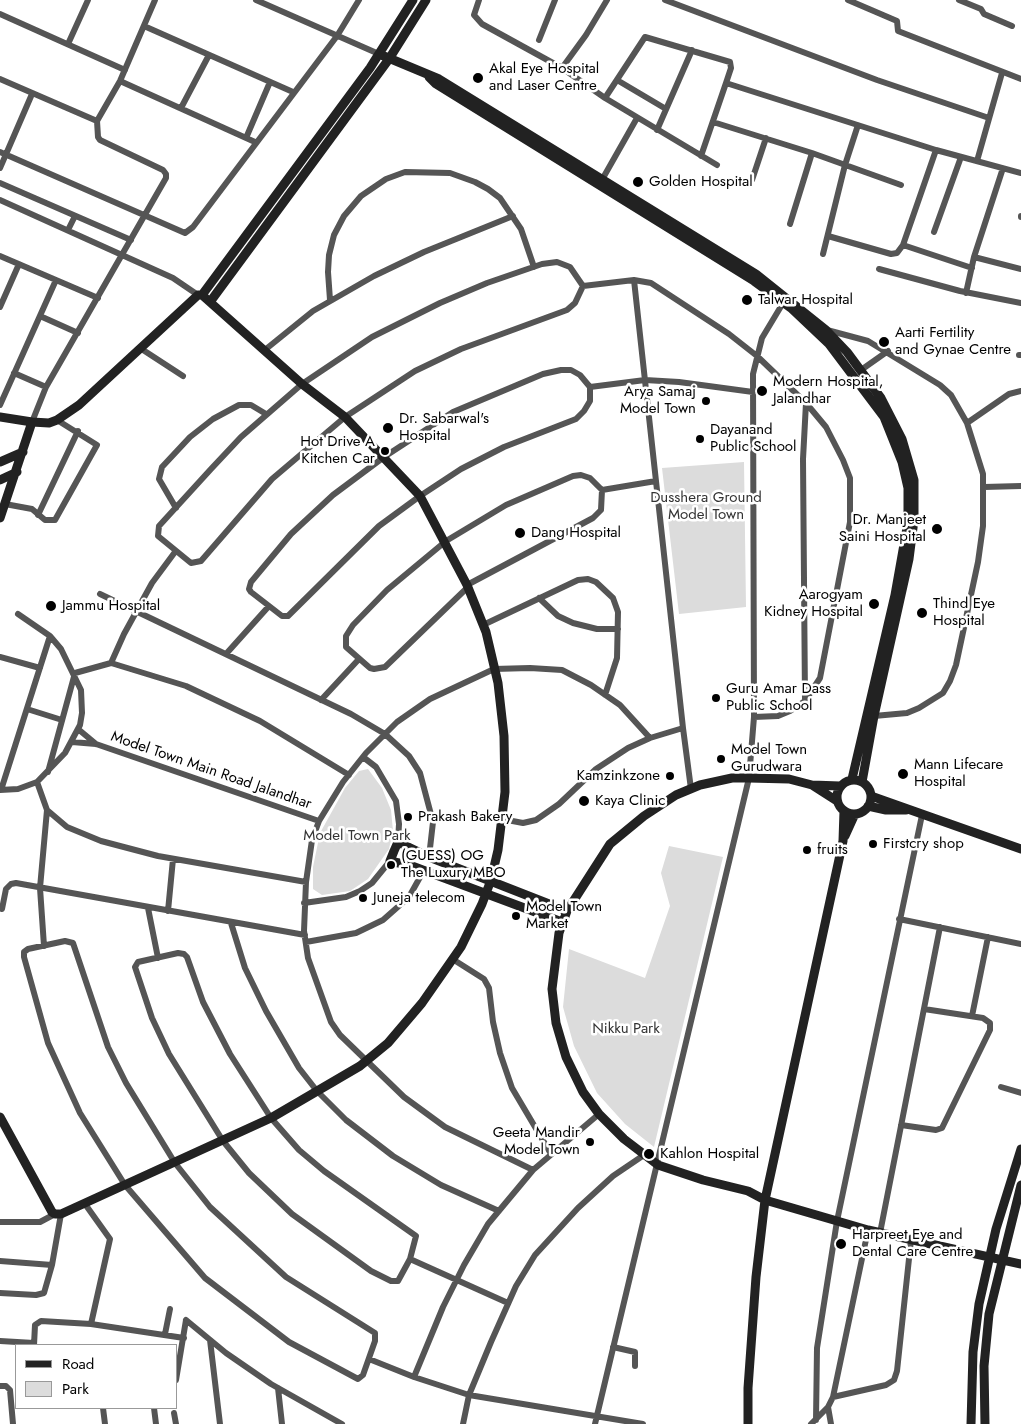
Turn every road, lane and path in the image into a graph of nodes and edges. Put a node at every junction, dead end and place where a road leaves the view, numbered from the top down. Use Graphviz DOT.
graph roads {
  1 [pos="88,0"];
  2 [pos="155,0"];
  3 [pos="256,0"];
  4 [pos="359,0"];
  5 [pos="413,0"];
  6 [pos="426,0"];
  7 [pos="479,0"];
  8 [pos="555,0"];
  9 [pos="607,0"];
  10 [pos="665,0"];
  11 [pos="848,0"];
  12 [pos="964,1"];
  13 [pos="0,14"];
  14 [pos="144,26"];
  15 [pos="1012,26"];
  16 [pos="337,36"];
  17 [pos="539,40"];
  18 [pos="68,44"];
  19 [pos="692,50"];
  20 [pos="380,54"];
  21 [pos="208,55"];
  22 [pos="390,59"];
  23 [pos="562,68"];
  24 [pos="125,70"];
  25 [pos="1002,73"];
  26 [pos="427,75"];
  27 [pos="0,79"];
  28 [pos="1021,79"];
  29 [pos="617,80"];
  30 [pos="120,81"];
  31 [pos="270,82"];
  32 [pos="726,83"];
  33 [pos="293,92"];
  34 [pos="32,94"];
  35 [pos="605,98"];
  36 [pos="181,108"];
  37 [pos="666,109"];
  38 [pos="637,118"];
  39 [pos="989,118"];
  40 [pos="97,121"];
  41 [pos="713,122"];
  42 [pos="858,125"];
  43 [pos="657,130"];
  44 [pos="246,138"];
  45 [pos="766,138"];
  46 [pos="255,142"];
  47 [pos="936,150"];
  48 [pos="3,153"];
  49 [pos="812,153"];
  50 [pos="701,156"];
  51 [pos="961,157"];
  52 [pos="977,161"];
  53 [pos="717,165"];
  54 [pos="845,165"];
  55 [pos="0,168"];
  56 [pos="1004,168"];
  57 [pos="1021,173"];
  58 [pos="603,178"];
  59 [pos="752,180"];
  60 [pos="0,183"];
  61 [pos="901,185"];
  62 [pos="0,200"];
  63 [pos="145,215"];
  64 [pos="75,216"];
  65 [pos="513,216"];
  66 [pos="790,224"];
  67 [pos="68,230"];
  68 [pos="934,232"];
  69 [pos="828,236"];
  70 [pos="131,240"];
  71 [pos="902,245"];
  72 [pos="123,254"];
  73 [pos="823,254"];
  74 [pos="0,256"];
  75 [pos="974,257"];
  76 [pos="19,264"];
  77 [pos="534,267"];
  78 [pos="972,268"];
  79 [pos="879,269"];
  80 [pos="1021,269"];
  81 [pos="56,280"];
  82 [pos="634,280"];
  83 [pos="583,286"];
  84 [pos="966,292"];
  85 [pos="200,295"];
  86 [pos="98,298"];
  87 [pos="330,300"];
  88 [pos="210,302"];
  89 [pos="783,303"];
  90 [pos="1021,303"];
  91 [pos="0,306"];
  92 [pos="40,316"];
  93 [pos="826,330"];
  94 [pos="78,333"];
  95 [pos="140,348"];
  96 [pos="266,349"];
  97 [pos="888,351"];
  98 [pos="758,356"];
  99 [pos="860,370"];
  100 [pos="14,373"];
  101 [pos="183,376"];
  102 [pos="645,380"];
  103 [pos="302,384"];
  104 [pos="590,387"];
  105 [pos="46,388"];
  106 [pos="1021,390"];
  107 [pos="753,392"];
  108 [pos="806,403"];
  109 [pos="0,405"];
  110 [pos="266,414"];
  111 [pos="0,417"];
  112 [pos="345,417"];
  113 [pos="57,420"];
  114 [pos="32,422"];
  115 [pos="968,423"];
  116 [pos="78,431"];
  117 [pos="23,452"];
  118 [pos="384,457"];
  119 [pos="0,462"];
  120 [pos="17,472"];
  121 [pos="0,480"];
  122 [pos="656,481"];
  123 [pos="1021,486"];
  124 [pos="984,487"];
  125 [pos="602,490"];
  126 [pos="420,496"];
  127 [pos="5,504"];
  128 [pos="176,508"];
  129 [pos="38,514"];
  130 [pos="0,518"];
  131 [pos="446,541"];
  132 [pos="175,552"];
  133 [pos="468,586"];
  134 [pos="100,594"];
  135 [pos="539,598"];
  136 [pos="269,606"];
  137 [pos="136,613"];
  138 [pos="18,614"];
  139 [pos="483,625"];
  140 [pos="618,629"];
  141 [pos="50,636"];
  142 [pos="226,654"];
  143 [pos="0,657"];
  144 [pos="359,659"];
  145 [pos="111,663"];
  146 [pos="40,668"];
  147 [pos="494,669"];
  148 [pos="75,673"];
  149 [pos="605,695"];
  150 [pos="321,700"];
  151 [pos="805,701"];
  152 [pos="27,709"];
  153 [pos="874,716"];
  154 [pos="754,717"];
  155 [pos="62,720"];
  156 [pos="683,728"];
  157 [pos="78,729"];
  158 [pos="385,734"];
  159 [pos="650,738"];
  160 [pos="72,742"];
  161 [pos="96,744"];
  162 [pos="363,757"];
  163 [pos="48,772"];
  164 [pos="349,775"];
  165 [pos="749,778"];
  166 [pos="852,779"];
  167 [pos="37,782"];
  168 [pos="862,782"];
  169 [pos="812,785"];
  170 [pos="840,786"];
  171 [pos="692,789"];
  172 [pos="0,790"];
  173 [pos="871,796"];
  174 [pos="837,801"];
  175 [pos="868,806"];
  176 [pos="47,810"];
  177 [pos="908,810"];
  178 [pos="844,811"];
  179 [pos="855,814"];
  180 [pos="922,815"];
  181 [pos="502,819"];
  182 [pos="319,821"];
  183 [pos="843,841"];
  184 [pos="398,842"];
  185 [pos="1021,849"];
  186 [pos="429,857"];
  187 [pos="173,859"];
  188 [pos="390,861"];
  189 [pos="424,870"];
  190 [pos="491,880"];
  191 [pos="306,882"];
  192 [pos="40,888"];
  193 [pos="486,894"];
  194 [pos="304,903"];
  195 [pos="148,908"];
  196 [pos="2,909"];
  197 [pos="567,910"];
  198 [pos="168,911"];
  199 [pos="899,919"];
  200 [pos="562,922"];
  201 [pos="231,923"];
  202 [pos="940,927"];
  203 [pos="988,937"];
  204 [pos="305,938"];
  205 [pos="1021,944"];
  206 [pos="44,946"];
  207 [pos="158,958"];
  208 [pos="454,960"];
  209 [pos="924,1009"];
  210 [pos="972,1016"];
  211 [pos="366,1061"];
  212 [pos="1001,1087"];
  213 [pos="317,1091"];
  214 [pos="1021,1094"];
  215 [pos="599,1114"];
  216 [pos="0,1116"];
  217 [pos="271,1118"];
  218 [pos="901,1125"];
  219 [pos="3,1133"];
  220 [pos="223,1141"];
  221 [pos="1021,1148"];
  222 [pos="551,1154"];
  223 [pos="644,1155"];
  224 [pos="175,1163"];
  225 [pos="658,1164"];
  226 [pos="533,1170"];
  227 [pos="125,1185"];
  228 [pos="1021,1185"];
  229 [pos="765,1200"];
  230 [pos="84,1204"];
  231 [pos="498,1211"];
  232 [pos="58,1214"];
  233 [pos="838,1221"];
  234 [pos="0,1222"];
  235 [pos="868,1230"];
  236 [pos="880,1233"];
  237 [pos="911,1240"];
  238 [pos="990,1257"];
  239 [pos="410,1259"];
  240 [pos="1002,1260"];
  241 [pos="0,1261"];
  242 [pos="1021,1264"];
  243 [pos="52,1265"];
  244 [pos="456,1280"];
  245 [pos="0,1293"];
  246 [pos="508,1302"];
  247 [pos="170,1308"];
  248 [pos="91,1324"];
  249 [pos="164,1334"];
  250 [pos="184,1338"];
  251 [pos="210,1340"];
  252 [pos="0,1341"];
  253 [pos="34,1344"];
  254 [pos="613,1347"];
  255 [pos="369,1359"];
  256 [pos="635,1366"];
  257 [pos="178,1370"];
  258 [pos="414,1377"];
  259 [pos="0,1386"];
  260 [pos="278,1388"];
  261 [pos="469,1395"];
  262 [pos="833,1397"];
  263 [pos="828,1407"];
  264 [pos="103,1409"];
  265 [pos="154,1409"];
  266 [pos="174,1413"];
  267 [pos="595,1421"];
  268 [pos="814,1422"];
  269 [pos="13,1424"];
  270 [pos="104,1424"];
  271 [pos="156,1424"];
  272 [pos="176,1424"];
  273 [pos="220,1424"];
  274 [pos="282,1424"];
  275 [pos="342,1424"];
  276 [pos="463,1424"];
  277 [pos="643,1424"];
  278 [pos="748,1424"];
  279 [pos="831,1424"];
  280 [pos="971,1424"];
  281 [pos="985,1424"];
  1 -- 18 [label="street"];
  2 -- 14 [label="street"];
  3 -- 16 [label="street"];
  4 -- 16 [label="street"];
  5 -- 20 [label="street"];
  6 -- 22 [label="street"];
  7 -- 23 [label="street"];
  8 -- 17 [label="street"];
  9 -- 23 [label="street"];
  10 -- 39 [label="street"];
  11 -- 25 [label="street"];
  12 -- 15 [label="street"];
  13 -- 18 [label="street"];
  14 -- 21 [label="street"];
  14 -- 24 [label="street"];
  16 -- 20 [label="street"];
  16 -- 33 [label="street"];
  18 -- 24 [label="street"];
  19 -- 29 [label="street"];
  19 -- 32 [label="street"];
  19 -- 37 [label="street"];
  20 -- 22 [label="street"];
  20 -- 85 [label="street"];
  21 -- 31 [label="street"];
  21 -- 36 [label="street"];
  22 -- 26 [label="street"];
  22 -- 88 [label="street"];
  23 -- 35 [label="street"];
  24 -- 30 [label="street"];
  25 -- 28 [label="street"];
  25 -- 39 [label="street"];
  26 -- 58 [label="street"];
  26 -- 89 [label="street"];
  27 -- 34 [label="street"];
  29 -- 35 [label="street"];
  29 -- 37 [label="street"];
  30 -- 36 [label="street"];
  30 -- 40 [label="street"];
  31 -- 33 [label="street"];
  31 -- 44 [label="street"];
  32 -- 41 [label="street"];
  32 -- 42 [label="street"];
  33 -- 46 [label="street"];
  34 -- 40 [label="street"];
  34 -- 48 [label="street"];
  35 -- 38 [label="street"];
  36 -- 44 [label="street"];
  37 -- 43 [label="street"];
  38 -- 43 [label="street"];
  38 -- 58 [label="street"];
  39 -- 52 [label="street"];
  40 -- 63 [label="street"];
  41 -- 45 [label="street"];
  41 -- 50 [label="street"];
  42 -- 47 [label="street"];
  42 -- 54 [label="street"];
  43 -- 50 [label="street"];
  44 -- 46 [label="street"];
  45 -- 49 [label="street"];
  45 -- 59 [label="street"];
  46 -- 63 [label="street"];
  47 -- 51 [label="street"];
  47 -- 71 [label="street"];
  48 -- 55 [label="street"];
  48 -- 63 [label="street"];
  49 -- 54 [label="street"];
  49 -- 66 [label="street"];
  50 -- 53 [label="street"];
  51 -- 52 [label="street"];
  51 -- 68 [label="street"];
  52 -- 56 [label="street"];
  54 -- 61 [label="street"];
  54 -- 69 [label="street"];
  56 -- 57 [label="street"];
  56 -- 75 [label="street"];
  58 -- 93 [label="street"];
  60 -- 64 [label="street"];
  62 -- 67 [label="street"];
  63 -- 70 [label="street"];
  64 -- 67 [label="street"];
  64 -- 70 [label="street"];
  65 -- 77 [label="street"];
  65 -- 87 [label="street"];
  65 -- 87 [label="street"];
  67 -- 72 [label="street"];
  69 -- 71 [label="street"];
  69 -- 73 [label="street"];
  70 -- 72 [label="street"];
  71 -- 78 [label="street"];
  72 -- 85 [label="street"];
  72 -- 86 [label="street"];
  74 -- 76 [label="street"];
  75 -- 78 [label="street"];
  75 -- 80 [label="street"];
  76 -- 81 [label="street"];
  76 -- 91 [label="street"];
  77 -- 83 [label="street"];
  77 -- 103 [label="street"];
  78 -- 84 [label="street"];
  79 -- 84 [label="street"];
  81 -- 86 [label="street"];
  81 -- 92 [label="street"];
  82 -- 83 [label="street"];
  82 -- 98 [label="street"];
  82 -- 102 [label="street"];
  83 -- 112 [label="street"];
  84 -- 90 [label="street"];
  85 -- 88 [label="street"];
  85 -- 95 [label="street"];
  86 -- 94 [label="street"];
  87 -- 96 [label="street"];
  88 -- 96 [label="street"];
  89 -- 98 [label="street"];
  89 -- 166 [label="street"];
  92 -- 94 [label="street"];
  92 -- 100 [label="street"];
  93 -- 97 [label="street"];
  93 -- 99 [label="street"];
  94 -- 105 [label="street"];
  95 -- 101 [label="street"];
  95 -- 113 [label="street"];
  96 -- 103 [label="street"];
  97 -- 99 [label="street"];
  97 -- 115 [label="street"];
  98 -- 107 [label="street"];
  98 -- 108 [label="street"];
  99 -- 153 [label="street"];
  100 -- 105 [label="street"];
  100 -- 109 [label="street"];
  102 -- 104 [label="street"];
  102 -- 107 [label="street"];
  102 -- 122 [label="street"];
  103 -- 110 [label="street"];
  103 -- 112 [label="street"];
  104 -- 118 [label="street"];
  104 -- 126 [label="street"];
  105 -- 114 [label="street"];
  106 -- 115 [label="street"];
  107 -- 154 [label="street"];
  108 -- 151 [label="street"];
  108 -- 151 [label="street"];
  110 -- 128 [label="street"];
  110 -- 128 [label="street"];
  111 -- 114 [label="street"];
  112 -- 118 [label="street"];
  112 -- 132 [label="street"];
  113 -- 114 [label="street"];
  113 -- 116 [label="street"];
  114 -- 117 [label="street"];
  115 -- 124 [label="street"];
  116 -- 129 [label="street"];
  116 -- 129 [label="street"];
  117 -- 119 [label="street"];
  117 -- 120 [label="street"];
  118 -- 126 [label="street"];
  118 -- 136 [label="street"];
  120 -- 121 [label="street"];
  120 -- 127 [label="street"];
  122 -- 125 [label="street"];
  122 -- 156 [label="street"];
  123 -- 124 [label="street"];
  124 -- 153 [label="street"];
  125 -- 131 [label="street"];
  125 -- 133 [label="street"];
  126 -- 131 [label="street"];
  126 -- 136 [label="street"];
  127 -- 129 [label="street"];
  127 -- 130 [label="street"];
  128 -- 132 [label="street"];
  131 -- 133 [label="street"];
  131 -- 144 [label="street"];
  132 -- 137 [label="street"];
  133 -- 139 [label="street"];
  133 -- 144 [label="street"];
  134 -- 137 [label="street"];
  135 -- 139 [label="street"];
  135 -- 140 [label="street"];
  135 -- 140 [label="street"];
  136 -- 142 [label="street"];
  137 -- 142 [label="street"];
  137 -- 145 [label="street"];
  138 -- 141 [label="street"];
  139 -- 147 [label="street"];
  140 -- 149 [label="street"];
  141 -- 146 [label="street"];
  141 -- 148 [label="street"];
  142 -- 150 [label="street"];
  143 -- 146 [label="street"];
  144 -- 150 [label="street"];
  145 -- 148 [label="street"];
  145 -- 164 [label="street"];
  146 -- 152 [label="street"];
  147 -- 149 [label="street"];
  147 -- 158 [label="street"];
  147 -- 181 [label="street"];
  148 -- 155 [label="street"];
  148 -- 157 [label="street"];
  149 -- 159 [label="street"];
  150 -- 158 [label="street"];
  151 -- 154 [label="street"];
  152 -- 155 [label="street"];
  152 -- 172 [label="street"];
  153 -- 168 [label="street"];
  154 -- 165 [label="street"];
  155 -- 163 [label="street"];
  156 -- 159 [label="street"];
  156 -- 171 [label="street"];
  157 -- 160 [label="street"];
  157 -- 161 [label="street"];
  158 -- 162 [label="street"];
  158 -- 186 [label="street"];
  159 -- 181 [label="street"];
  160 -- 161 [label="street"];
  160 -- 163 [label="street"];
  161 -- 182 [label="street, Model Town Main Road Jalandhar"];
  162 -- 164 [label="street"];
  162 -- 184 [label="street"];
  163 -- 167 [label="street"];
  164 -- 182 [label="street"];
  165 -- 169 [label="street"];
  165 -- 171 [label="street"];
  165 -- 225 [label="street"];
  166 -- 168 [label="street"];
  166 -- 170 [label="street"];
  167 -- 172 [label="street"];
  167 -- 176 [label="street"];
  168 -- 173 [label="street"];
  169 -- 170 [label="street"];
  169 -- 174 [label="street"];
  170 -- 174 [label="street"];
  171 -- 197 [label="street"];
  173 -- 175 [label="street"];
  173 -- 177 [label="street"];
  174 -- 178 [label="street"];
  175 -- 177 [label="street"];
  175 -- 179 [label="street"];
  176 -- 187 [label="street"];
  176 -- 192 [label="street"];
  177 -- 180 [label="street"];
  178 -- 179 [label="street"];
  178 -- 183 [label="street"];
  179 -- 183 [label="street"];
  180 -- 185 [label="street"];
  180 -- 199 [label="street"];
  181 -- 190 [label="street"];
  182 -- 191 [label="street"];
  183 -- 229 [label="street"];
  184 -- 186 [label="street"];
  184 -- 188 [label="street"];
  186 -- 190 [label="street"];
  187 -- 191 [label="street"];
  187 -- 198 [label="street"];
  188 -- 189 [label="street"];
  188 -- 194 [label="street"];
  189 -- 193 [label="street"];
  189 -- 204 [label="street"];
  190 -- 193 [label="street"];
  190 -- 197 [label="street"];
  191 -- 194 [label="street"];
  192 -- 195 [label="street"];
  192 -- 196 [label="street"];
  192 -- 206 [label="street"];
  193 -- 200 [label="street"];
  193 -- 208 [label="street"];
  194 -- 204 [label="street"];
  195 -- 198 [label="street"];
  195 -- 207 [label="street"];
  197 -- 200 [label="street"];
  198 -- 201 [label="street"];
  199 -- 202 [label="street"];
  199 -- 233 [label="street"];
  200 -- 215 [label="street"];
  201 -- 204 [label="street"];
  201 -- 213 [label="street"];
  202 -- 203 [label="street"];
  202 -- 209 [label="street"];
  203 -- 205 [label="street"];
  203 -- 210 [label="street"];
  204 -- 211 [label="street"];
  206 -- 224 [label="street"];
  206 -- 227 [label="street"];
  207 -- 217 [label="street"];
  207 -- 220 [label="street"];
  208 -- 211 [label="street"];
  208 -- 222 [label="street"];
  209 -- 210 [label="street"];
  209 -- 218 [label="street"];
  210 -- 218 [label="street"];
  211 -- 213 [label="street"];
  211 -- 226 [label="street"];
  212 -- 214 [label="street"];
  213 -- 217 [label="street"];
  213 -- 231 [label="street"];
  215 -- 222 [label="street"];
  215 -- 223 [label="street"];
  216 -- 219 [label="street"];
  217 -- 220 [label="street"];
  217 -- 239 [label="street"];
  218 -- 236 [label="street"];
  219 -- 232 [label="street"];
  220 -- 224 [label="street"];
  220 -- 239 [label="street"];
  221 -- 238 [label="street"];
  222 -- 226 [label="street"];
  223 -- 225 [label="street"];
  223 -- 246 [label="street"];
  224 -- 227 [label="street"];
  224 -- 255 [label="street"];
  225 -- 229 [label="street"];
  225 -- 254 [label="street"];
  226 -- 231 [label="street"];
  227 -- 230 [label="street"];
  227 -- 255 [label="street"];
  228 -- 240 [label="street"];
  229 -- 233 [label="street"];
  229 -- 278 [label="street"];
  230 -- 232 [label="street"];
  230 -- 248 [label="street"];
  231 -- 244 [label="street"];
  232 -- 234 [label="street"];
  232 -- 243 [label="street"];
  233 -- 235 [label="street"];
  233 -- 268 [label="street"];
  235 -- 236 [label="street"];
  235 -- 262 [label="street"];
  236 -- 237 [label="street"];
  237 -- 238 [label="street"];
  237 -- 262 [label="street"];
  238 -- 240 [label="street"];
  238 -- 280 [label="street"];
  239 -- 244 [label="street"];
  240 -- 242 [label="street"];
  240 -- 281 [label="street"];
  241 -- 243 [label="street"];
  243 -- 245 [label="street"];
  244 -- 246 [label="street"];
  244 -- 258 [label="street"];
  246 -- 261 [label="street"];
  247 -- 249 [label="street"];
  248 -- 249 [label="street"];
  248 -- 253 [label="street"];
  249 -- 250 [label="street"];
  250 -- 251 [label="street"];
  250 -- 257 [label="street"];
  251 -- 260 [label="street"];
  251 -- 273 [label="street"];
  252 -- 253 [label="street"];
  254 -- 256 [label="street"];
  254 -- 267 [label="street"];
  255 -- 258 [label="street"];
  258 -- 261 [label="street"];
  259 -- 269 [label="street"];
  260 -- 274 [label="street"];
  260 -- 275 [label="street"];
  261 -- 267 [label="street"];
  261 -- 276 [label="street"];
  262 -- 263 [label="street"];
  263 -- 268 [label="street"];
  263 -- 279 [label="street"];
  264 -- 270 [label="street"];
  265 -- 271 [label="street"];
  266 -- 272 [label="street"];
  267 -- 277 [label="street"];
}
